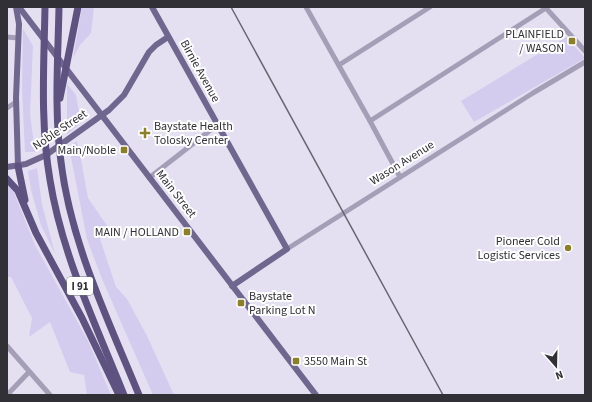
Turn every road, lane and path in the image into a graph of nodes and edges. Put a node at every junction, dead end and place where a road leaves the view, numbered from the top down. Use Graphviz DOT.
graph roads {
  1 [pos="17,7"];
  2 [pos="59,7"];
  3 [pos="78,7"];
  4 [pos="152,7"];
  5 [pos="430,7"];
  6 [pos="546,7"];
  7 [pos="309,8"];
  8 [pos="45,10"];
  9 [pos="7,37"];
  10 [pos="168,37"];
  11 [pos="18,38"];
  12 [pos="585,51"];
  13 [pos="585,62"];
  14 [pos="339,66"];
  15 [pos="16,102"];
  16 [pos="7,108"];
  17 [pos="101,116"];
  18 [pos="57,118"];
  19 [pos="370,121"];
  20 [pos="217,125"];
  21 [pos="18,166"];
  22 [pos="7,167"];
  23 [pos="400,177"];
  24 [pos="149,178"];
  25 [pos="7,179"];
  26 [pos="29,215"];
  27 [pos="286,249"];
  28 [pos="232,286"];
  29 [pos="7,346"];
  30 [pos="29,372"];
  31 [pos="7,395"];
  32 [pos="50,395"];
  33 [pos="119,395"];
  34 [pos="124,395"];
  35 [pos="139,395"];
  36 [pos="316,395"];
  1 -- 11 [label="main road"];
  1 -- 17 [label="main road, Main Street"];
  2 -- 18 [label="highway, I 91"];
  3 -- 18 [label="highway"];
  4 -- 10 [label="main road, Birnie Avenue"];
  5 -- 14 [label="street"];
  6 -- 12 [label="street"];
  6 -- 19 [label="street"];
  7 -- 14 [label="street"];
  8 -- 34 [label="highway, I 91"];
  9 -- 11 [label="street"];
  10 -- 17 [label="main road, Noble Street"];
  10 -- 20 [label="main road, Birnie Avenue"];
  11 -- 15 [label="main road"];
  13 -- 23 [label="street, Wason Avenue"];
  14 -- 19 [label="street"];
  15 -- 16 [label="street"];
  15 -- 21 [label="main road"];
  17 -- 21 [label="main road, Noble Street"];
  17 -- 24 [label="main road, Main Street"];
  18 -- 35 [label="highway, I 91"];
  19 -- 23 [label="street"];
  20 -- 24 [label="street"];
  20 -- 27 [label="main road, Birnie Avenue"];
  21 -- 22 [label="main road, Noble Street"];
  21 -- 26 [label="highway"];
  23 -- 27 [label="street, Wason Avenue"];
  24 -- 28 [label="main road, Main Street"];
  25 -- 26 [label="highway"];
  26 -- 33 [label="highway"];
  27 -- 28 [label="main road, Wason Avenue"];
  28 -- 36 [label="main road, Main Street"];
  29 -- 30 [label="street"];
  30 -- 31 [label="street"];
  30 -- 32 [label="street"];
}
